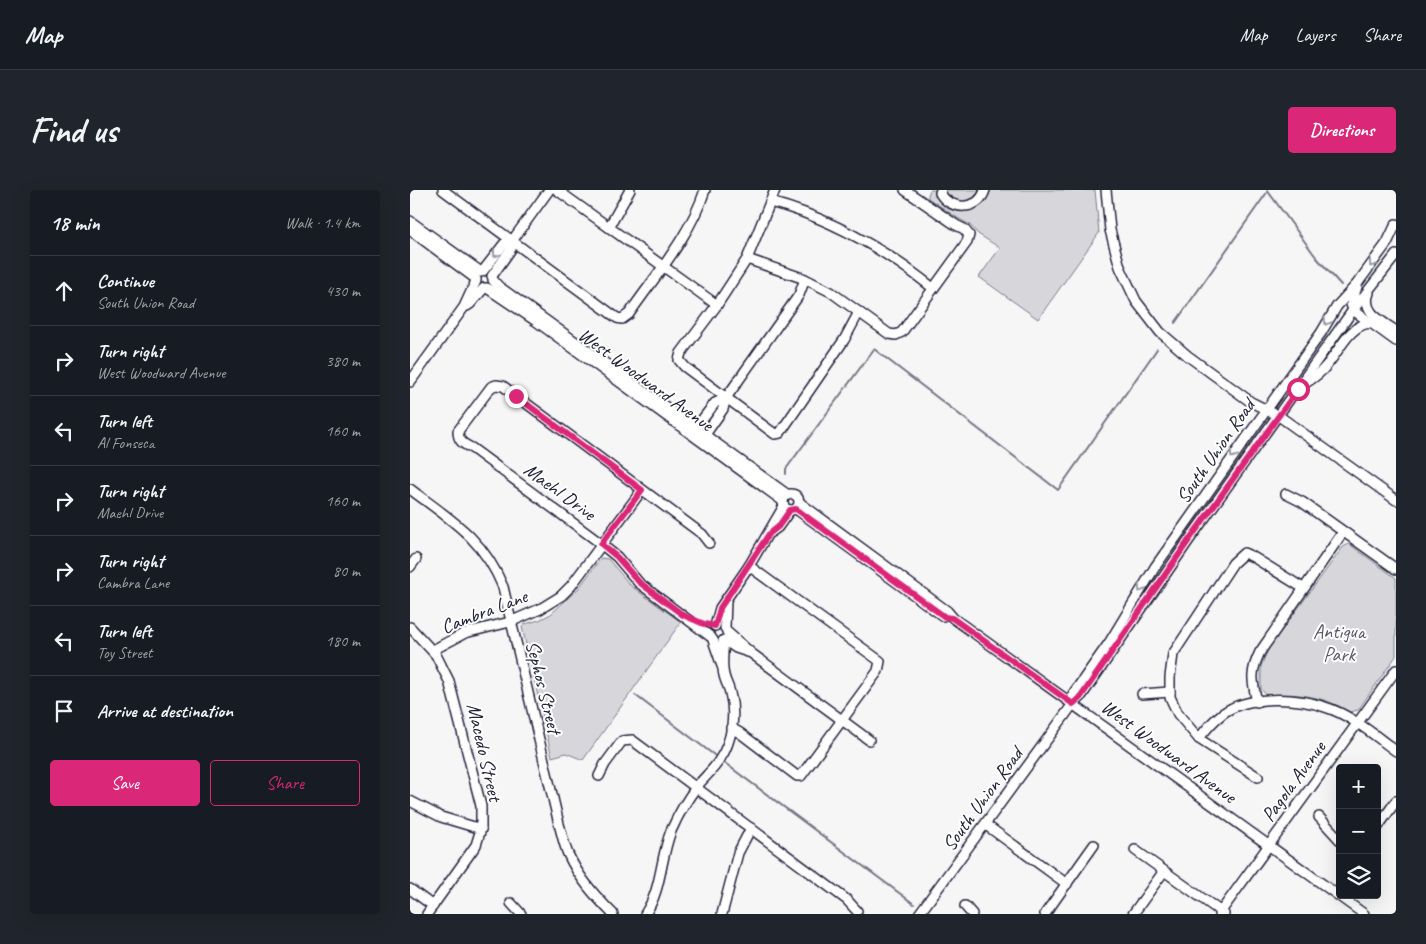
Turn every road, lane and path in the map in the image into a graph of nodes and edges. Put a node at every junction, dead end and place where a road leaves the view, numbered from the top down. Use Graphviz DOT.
graph roads {
  1 [pos="443,190"];
  2 [pos="549,190"];
  3 [pos="557,190"];
  4 [pos="630,190"];
  5 [pos="705,190"];
  6 [pos="775,190"];
  7 [pos="905,190"];
  8 [pos="941,190"];
  9 [pos="985,190"];
  10 [pos="1106,190"];
  11 [pos="919,194"];
  12 [pos="770,202"];
  13 [pos="410,221"];
  14 [pos="1396,224"];
  15 [pos="609,227"];
  16 [pos="410,230"];
  17 [pos="512,241"];
  18 [pos="1396,255"];
  19 [pos="746,259"];
  20 [pos="663,266"];
  21 [pos="484,279"];
  22 [pos="805,279"];
  23 [pos="1357,284"];
  24 [pos="933,288"];
  25 [pos="1371,290"];
  26 [pos="717,305"];
  27 [pos="1353,310"];
  28 [pos="859,312"];
  29 [pos="1371,323"];
  30 [pos="1396,331"];
  31 [pos="1396,341"];
  32 [pos="410,382"];
  33 [pos="1298,389"];
  34 [pos="726,398"];
  35 [pos="1266,409"];
  36 [pos="1278,416"];
  37 [pos="694,431"];
  38 [pos="703,438"];
  39 [pos="410,489"];
  40 [pos="642,490"];
  41 [pos="1286,494"];
  42 [pos="1396,500"];
  43 [pos="790,504"];
  44 [pos="1342,532"];
  45 [pos="710,543"];
  46 [pos="601,544"];
  47 [pos="416,558"];
  48 [pos="748,566"];
  49 [pos="410,567"];
  50 [pos="1396,569"];
  51 [pos="1303,588"];
  52 [pos="726,600"];
  53 [pos="683,615"];
  54 [pos="510,622"];
  55 [pos="410,627"];
  56 [pos="714,627"];
  57 [pos="725,635"];
  58 [pos="712,639"];
  59 [pos="736,648"];
  60 [pos="433,650"];
  61 [pos="724,652"];
  62 [pos="750,653"];
  63 [pos="723,668"];
  64 [pos="1396,670"];
  65 [pos="1170,692"];
  66 [pos="1142,694"];
  67 [pos="1257,702"];
  68 [pos="1073,704"];
  69 [pos="842,721"];
  70 [pos="1357,723"];
  71 [pos="732,728"];
  72 [pos="1199,739"];
  73 [pos="869,740"];
  74 [pos="1396,751"];
  75 [pos="600,776"];
  76 [pos="1258,777"];
  77 [pos="696,787"];
  78 [pos="410,800"];
  79 [pos="1396,801"];
  80 [pos="1319,817"];
  81 [pos="1381,822"];
  82 [pos="986,825"];
  83 [pos="751,828"];
  84 [pos="481,829"];
  85 [pos="1336,836"];
  86 [pos="1094,845"];
  87 [pos="1268,845"];
  88 [pos="1135,850"];
  89 [pos="1164,871"];
  90 [pos="1067,884"];
  91 [pos="410,889"];
  92 [pos="511,903"];
  93 [pos="433,906"];
  94 [pos="965,906"];
  95 [pos="856,911"];
  96 [pos="725,913"];
  97 [pos="1221,913"];
  98 [pos="427,914"];
  99 [pos="521,914"];
  100 [pos="613,914"];
  101 [pos="645,914"];
  102 [pos="919,914"];
  103 [pos="972,914"];
  104 [pos="1045,914"];
  105 [pos="1133,914"];
  106 [pos="1364,914"];
  1 -- 17 [label="street"];
  2 -- 17 [label="street"];
  3 -- 15 [label="street"];
  4 -- 15 [label="street"];
  5 -- 20 [label="street"];
  6 -- 12 [label="street"];
  7 -- 11 [label="street"];
  8 -- 9 [label="street"];
  10 -- 35 [label="street"];
  11 -- 24 [label="street"];
  12 -- 19 [label="street"];
  12 -- 24 [label="street"];
  13 -- 21 [label="street, West Woodward Avenue"];
  14 -- 23 [label="street, South Union Road, one-way"];
  15 -- 20 [label="street"];
  16 -- 21 [label="street, West Woodward Avenue"];
  17 -- 20 [label="street"];
  17 -- 21 [label="street"];
  18 -- 25 [label="street, South Union Road"];
  19 -- 22 [label="street"];
  19 -- 26 [label="street"];
  20 -- 26 [label="street"];
  21 -- 32 [label="street"];
  21 -- 37 [label="street, West Woodward Avenue"];
  22 -- 28 [label="street"];
  22 -- 34 [label="street"];
  23 -- 27 [label="street"];
  23 -- 35 [label="street, South Union Road, one-way"];
  24 -- 28 [label="street"];
  25 -- 27 [label="street, South Union Road"];
  25 -- 30 [label="street"];
  26 -- 34 [label="street"];
  27 -- 29 [label="street"];
  27 -- 33 [label="street, South Union Road"];
  28 -- 34 [label="street"];
  29 -- 31 [label="street"];
  29 -- 33 [label="street"];
  33 -- 36 [label="street, South Union Road"];
  34 -- 37 [label="street"];
  34 -- 38 [label="street"];
  35 -- 36 [label="street"];
  35 -- 68 [label="street, South Union Road, one-way"];
  36 -- 42 [label="street"];
  36 -- 68 [label="street, South Union Road"];
  37 -- 38 [label="street, West Woodward Avenue"];
  38 -- 43 [label="street, West Woodward Avenue"];
  39 -- 54 [label="street, Sephos Street"];
  40 -- 45 [label="street"];
  40 -- 46 [label="street, Cambra Lane"];
  40 -- 46 [label="street, Maehl Drive"];
  41 -- 44 [label="street"];
  43 -- 48 [label="street"];
  43 -- 68 [label="street, West Woodward Avenue"];
  44 -- 50 [label="street"];
  44 -- 51 [label="street"];
  46 -- 53 [label="street, Maehl Drive"];
  46 -- 54 [label="street, Cambra Lane"];
  47 -- 49 [label="street"];
  48 -- 52 [label="street"];
  48 -- 69 [label="street"];
  51 -- 65 [label="street"];
  51 -- 67 [label="street"];
  52 -- 56 [label="street"];
  52 -- 57 [label="street"];
  53 -- 56 [label="street, Maehl Drive"];
  53 -- 58 [label="street, Maehl Drive"];
  54 -- 60 [label="street, Cambra Lane"];
  54 -- 100 [label="street, Sephos Street"];
  55 -- 60 [label="street, Macedo Street"];
  56 -- 57 [label="street"];
  56 -- 58 [label="street"];
  57 -- 58 [label="street"];
  57 -- 59 [label="street"];
  57 -- 61 [label="street"];
  57 -- 62 [label="street"];
  58 -- 63 [label="street"];
  59 -- 61 [label="street"];
  59 -- 62 [label="street"];
  60 -- 84 [label="street, Macedo Street"];
  61 -- 63 [label="street"];
  62 -- 69 [label="street"];
  63 -- 71 [label="street"];
  64 -- 70 [label="street, Pagola Avenue"];
  65 -- 66 [label="street"];
  65 -- 72 [label="street"];
  67 -- 70 [label="street"];
  67 -- 72 [label="street"];
  68 -- 82 [label="street, South Union Road"];
  68 -- 87 [label="street, West Woodward Avenue"];
  69 -- 71 [label="street"];
  69 -- 73 [label="street"];
  70 -- 74 [label="street"];
  70 -- 87 [label="street, Pagola Avenue"];
  71 -- 77 [label="street"];
  72 -- 76 [label="street"];
  75 -- 77 [label="street"];
  77 -- 83 [label="street"];
  77 -- 101 [label="street"];
  78 -- 84 [label="street"];
  79 -- 81 [label="street"];
  80 -- 85 [label="street"];
  82 -- 90 [label="street"];
  82 -- 102 [label="street, South Union Road"];
  83 -- 95 [label="street"];
  83 -- 96 [label="street"];
  84 -- 93 [label="street, Macedo Street"];
  86 -- 90 [label="street"];
  87 -- 97 [label="street, Pagola Avenue"];
  87 -- 106 [label="street, West Woodward Avenue"];
  88 -- 89 [label="street"];
  89 -- 97 [label="street"];
  89 -- 105 [label="street"];
  90 -- 104 [label="street"];
  91 -- 93 [label="street"];
  92 -- 99 [label="street"];
  93 -- 98 [label="street, Macedo Street"];
  94 -- 103 [label="street"];
}
